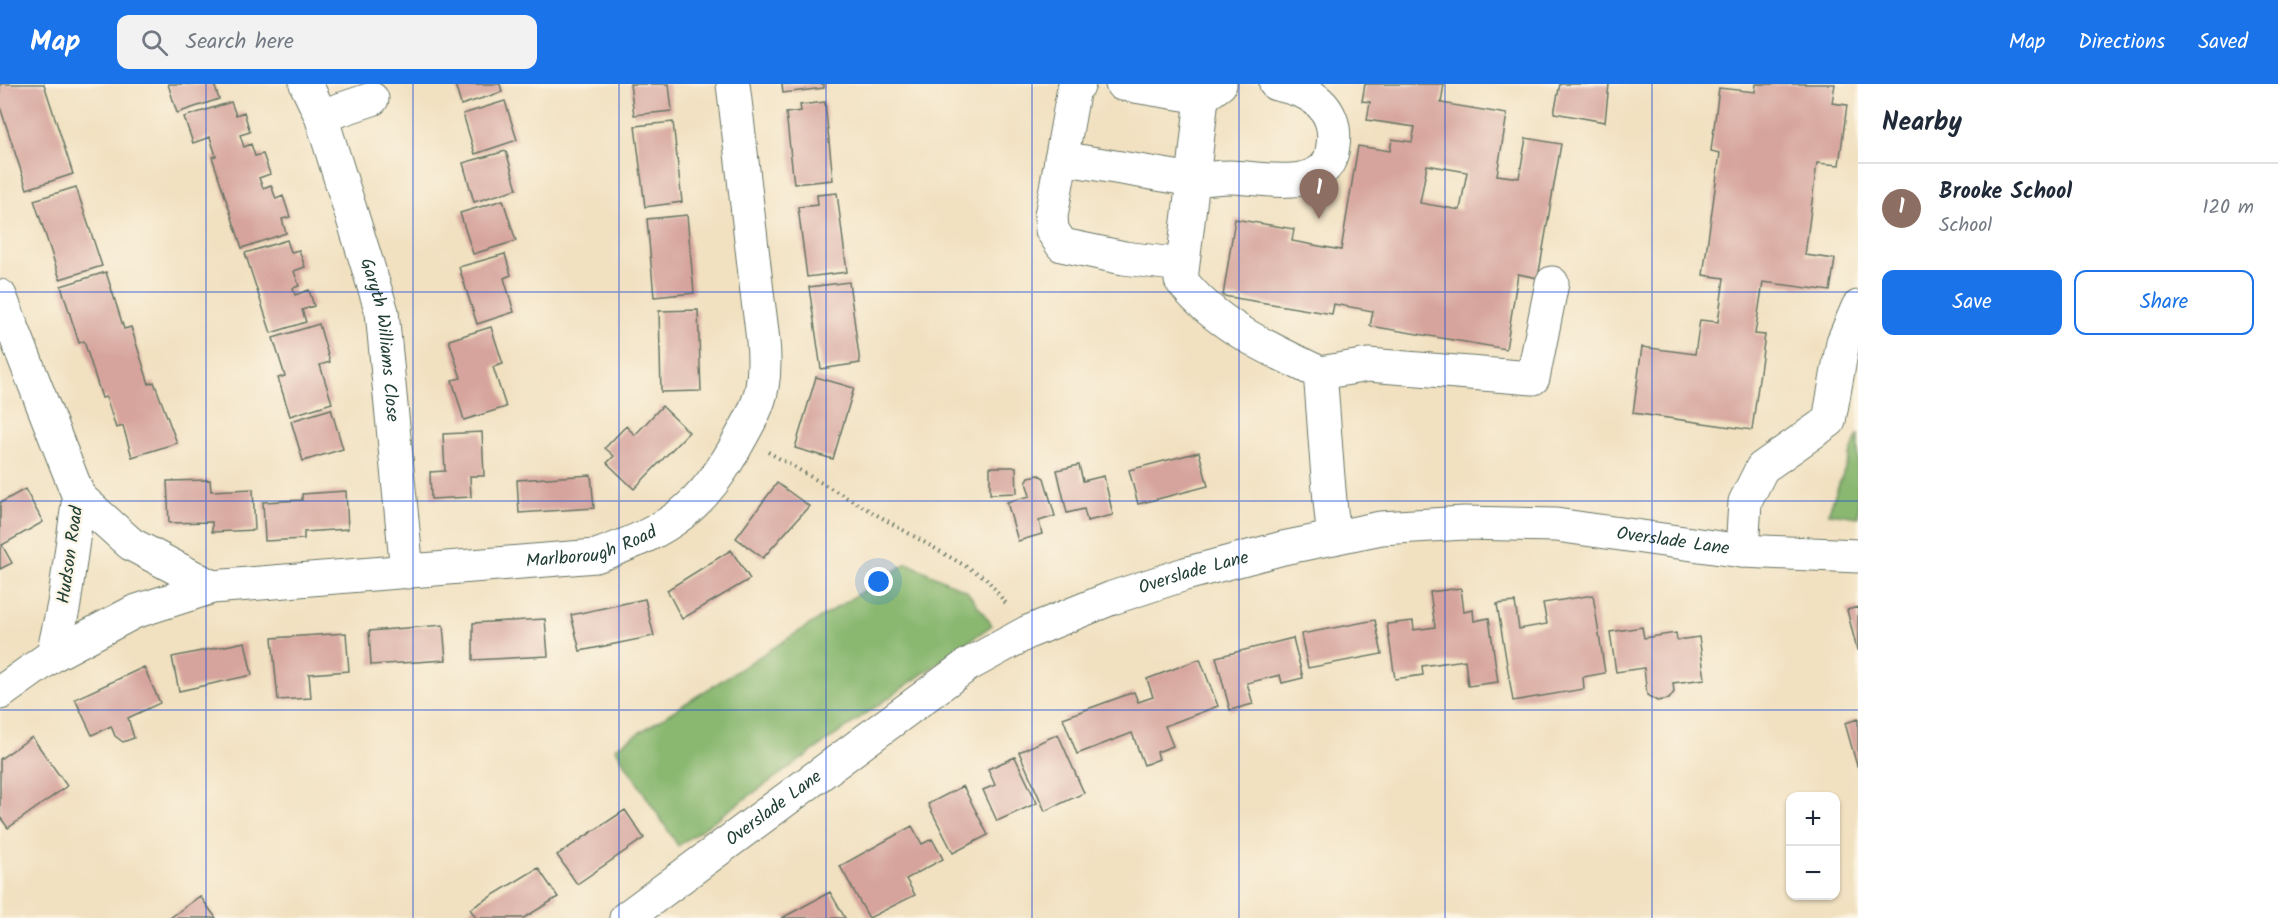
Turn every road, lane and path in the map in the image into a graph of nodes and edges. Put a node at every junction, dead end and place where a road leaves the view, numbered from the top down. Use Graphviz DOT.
graph roads {
  1 [pos="306,84"];
  2 [pos="734,84"];
  3 [pos="1079,84"];
  4 [pos="1122,84"];
  5 [pos="1276,84"];
  6 [pos="1211,91"];
  7 [pos="372,99"];
  8 [pos="321,116"];
  9 [pos="1061,158"];
  10 [pos="1193,180"];
  11 [pos="1182,265"];
  12 [pos="1552,283"];
  13 [pos="0,296"];
  14 [pos="1858,307"];
  15 [pos="1320,373"];
  16 [pos="742,436"];
  17 [pos="79,497"];
  18 [pos="1334,538"];
  19 [pos="1742,551"];
  20 [pos="1858,556"];
  21 [pos="407,572"];
  22 [pos="212,588"];
  23 [pos="1028,632"];
  24 [pos="53,655"];
  25 [pos="0,693"];
  26 [pos="626,918"];
  1 -- 8 [label="street, Garyth Williams Close"];
  2 -- 16 [label="street, Marlborough Road"];
  3 -- 9 [label="street"];
  4 -- 6 [label="street"];
  5 -- 10 [label="street"];
  6 -- 10 [label="street"];
  7 -- 8 [label="street"];
  8 -- 21 [label="street, Garyth Williams Close"];
  9 -- 10 [label="street"];
  9 -- 11 [label="street"];
  10 -- 11 [label="street"];
  11 -- 15 [label="street"];
  12 -- 15 [label="street"];
  13 -- 17 [label="street, Hudson Road"];
  14 -- 19 [label="street"];
  15 -- 18 [label="street"];
  16 -- 21 [label="street, Marlborough Road"];
  16 -- 23 [label="path"];
  17 -- 22 [label="street"];
  17 -- 24 [label="street, Hudson Road"];
  18 -- 19 [label="street, Overslade Lane"];
  18 -- 23 [label="street, Overslade Lane"];
  19 -- 20 [label="street, Overslade Lane"];
  21 -- 22 [label="street, Marlborough Road"];
  22 -- 24 [label="street, Marlborough Road"];
  23 -- 26 [label="street, Overslade Lane"];
  24 -- 25 [label="street"];
}
